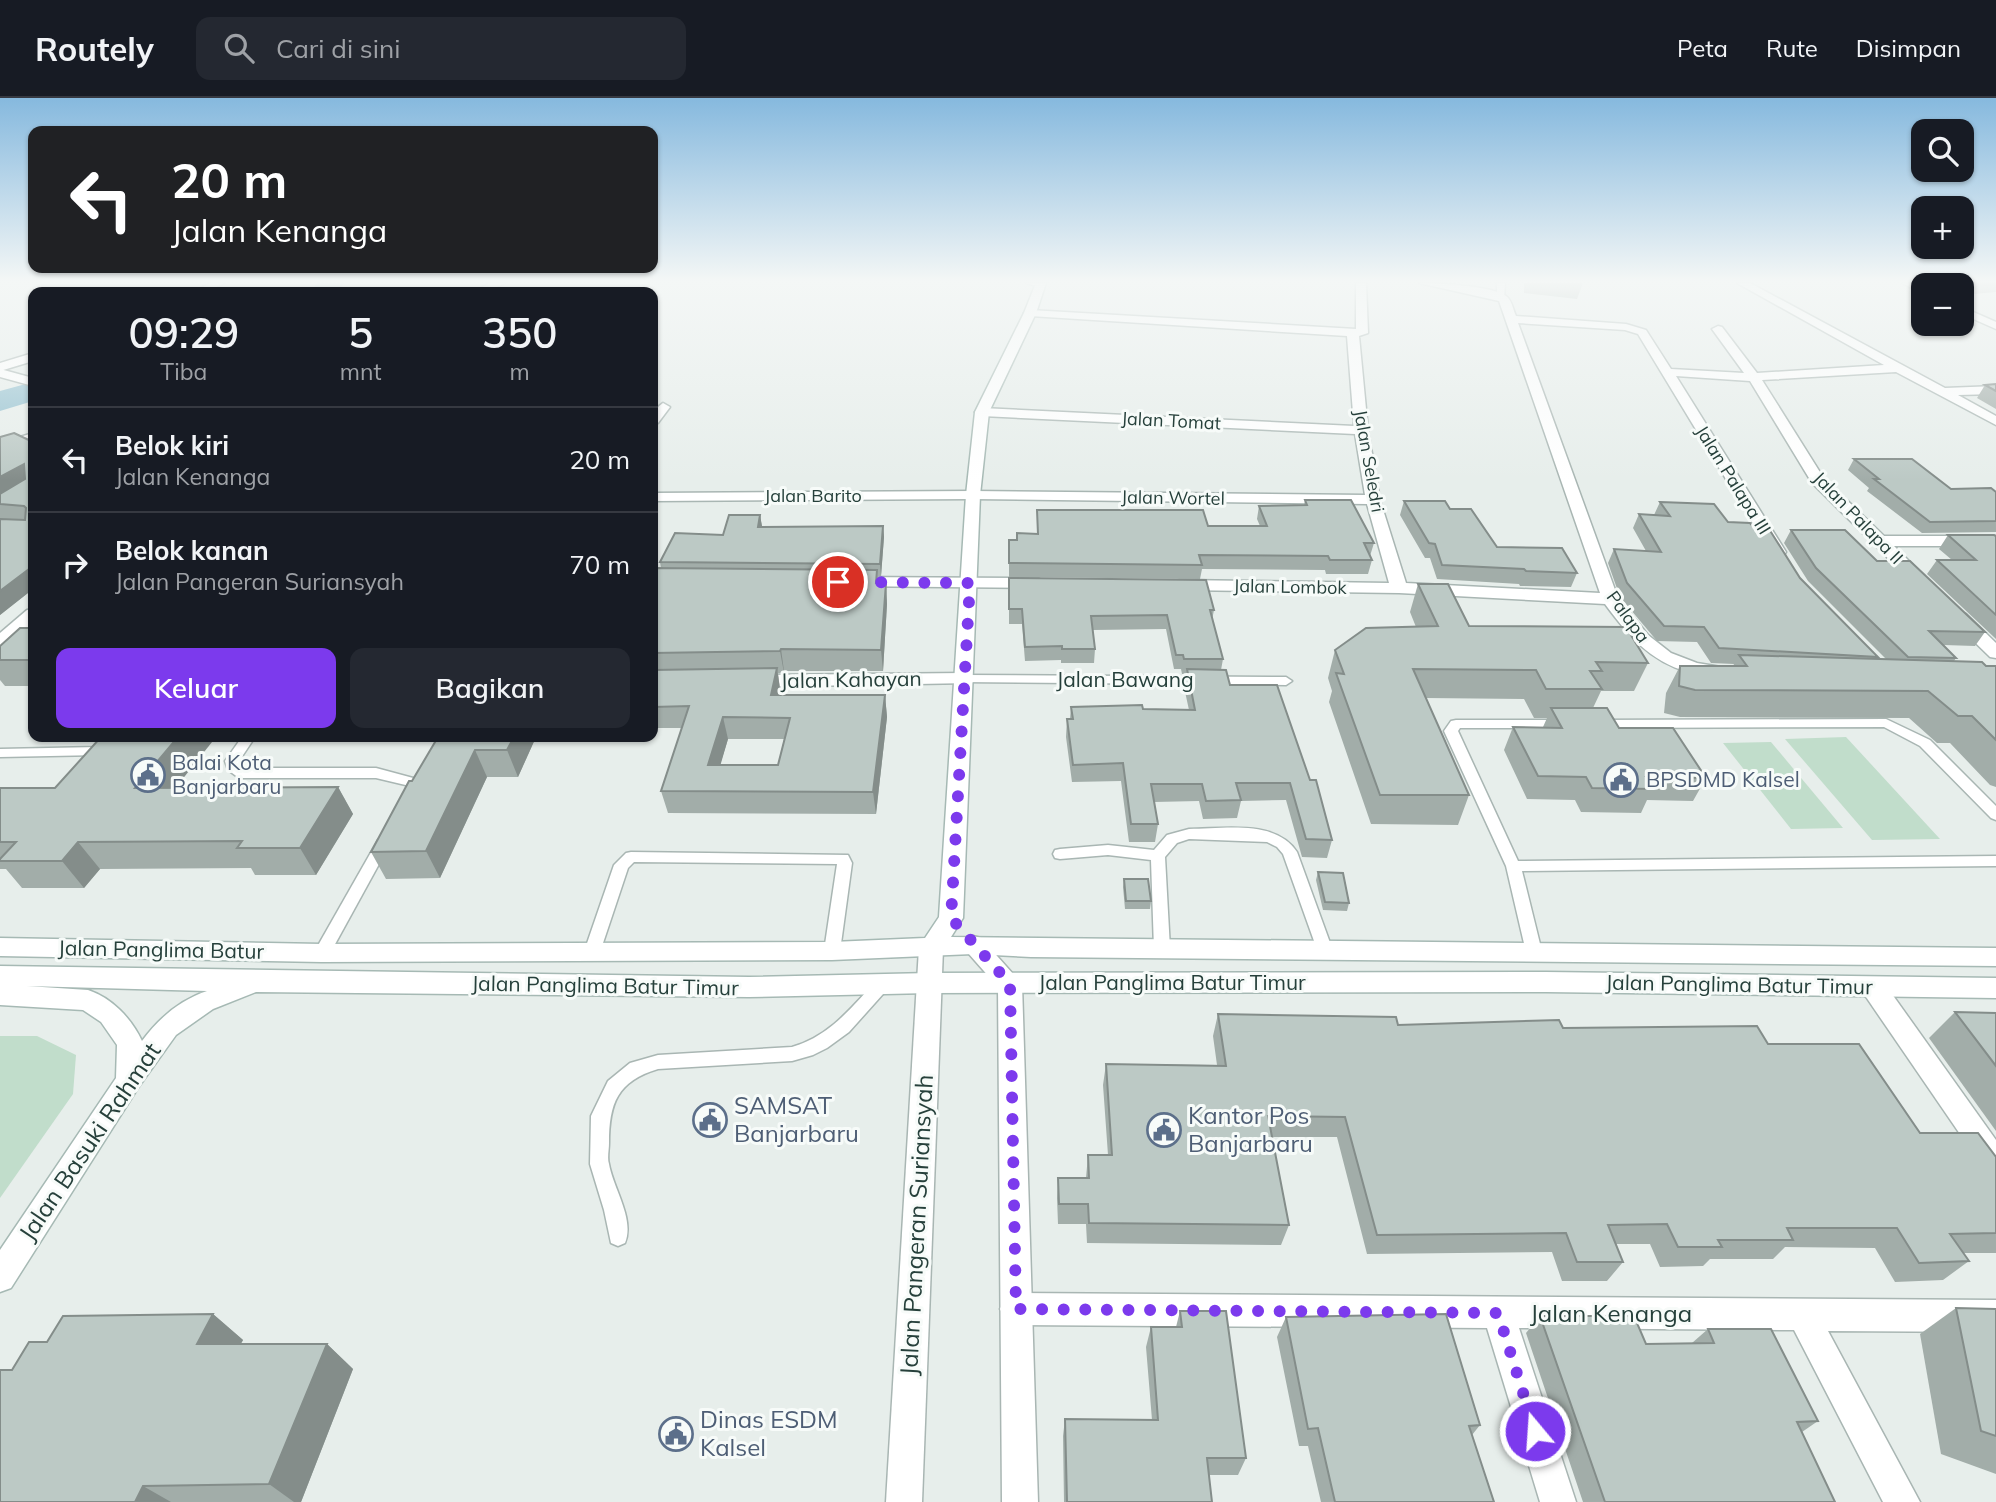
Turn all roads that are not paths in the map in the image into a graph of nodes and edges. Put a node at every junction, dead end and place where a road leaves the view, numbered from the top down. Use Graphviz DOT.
graph roads {
  1 [pos="1013,349"];
  2 [pos="1358,349"];
  3 [pos="1521,349"];
  4 [pos="1651,349"];
  5 [pos="1733,349"];
  6 [pos="1863,349"];
  7 [pos="28,359"];
  8 [pos="0,367"];
  9 [pos="1899,368"];
  10 [pos="1665,372"];
  11 [pos="0,373"];
  12 [pos="1754,377"];
  13 [pos="28,380"];
  14 [pos="1996,390"];
  15 [pos="1942,392"];
  16 [pos="663,407"];
  17 [pos="982,412"];
  18 [pos="658,414"];
  19 [pos="1996,421"];
  20 [pos="1361,430"];
  21 [pos="28,439"];
  22 [pos="0,447"];
  23 [pos="973,495"];
  24 [pos="658,497"];
  25 [pos="1373,500"];
  26 [pos="1878,541"];
  27 [pos="1996,541"];
  28 [pos="1786,564"];
  29 [pos="832,582"];
  30 [pos="970,583"];
  31 [pos="1053,583"];
  32 [pos="1164,585"];
  33 [pos="1399,588"];
  34 [pos="1927,588"];
  35 [pos="1610,599"];
  36 [pos="1947,606"];
  37 [pos="28,618"];
  38 [pos="0,642"];
  39 [pos="1996,653"];
  40 [pos="1734,673"];
  41 [pos="965,679"];
  42 [pos="1286,681"];
  43 [pos="734,682"];
  44 [pos="114,742"];
  45 [pos="245,742"];
  46 [pos="0,753"];
  47 [pos="410,803"];
  48 [pos="1996,815"];
  49 [pos="390,831"];
  50 [pos="1060,854"];
  51 [pos="1158,856"];
  52 [pos="1996,861"];
  53 [pos="1513,866"];
  54 [pos="951,918"];
  55 [pos="973,945"];
  56 [pos="0,947"];
  57 [pos="931,948"];
  58 [pos="1162,949"];
  59 [pos="755,951"];
  60 [pos="832,951"];
  61 [pos="1325,951"];
  62 [pos="1393,951"];
  63 [pos="1534,952"];
  64 [pos="322,953"];
  65 [pos="592,953"];
  66 [pos="1963,957"];
  67 [pos="1996,957"];
  68 [pos="0,975"];
  69 [pos="264,982"];
  70 [pos="1405,982"];
  71 [pos="1546,982"];
  72 [pos="930,983"];
  73 [pos="884,984"];
  74 [pos="1010,984"];
  75 [pos="748,987"];
  76 [pos="1873,987"];
  77 [pos="1993,988"];
  78 [pos="0,995"];
  79 [pos="129,1080"];
  80 [pos="1996,1163"];
  81 [pos="618,1236"];
  82 [pos="0,1277"];
  83 [pos="1016,1309"];
  84 [pos="1498,1313"];
  85 [pos="1803,1315"];
  86 [pos="1996,1316"];
  87 [pos="904,1502"];
  88 [pos="1020,1502"];
  89 [pos="1558,1502"];
  90 [pos="1902,1502"];
  1 -- 17 [label="street"];
  2 -- 20 [label="street, Jalan Seledri"];
  3 -- 35 [label="street, Palapa"];
  4 -- 10 [label="street, Jalan Palapa III"];
  5 -- 12 [label="street, Jalan Palapa II"];
  6 -- 9 [label="street"];
  7 -- 8 [label="street"];
  9 -- 12 [label="street"];
  9 -- 15 [label="street"];
  10 -- 12 [label="street"];
  10 -- 28 [label="street, Jalan Palapa III"];
  11 -- 13 [label="street"];
  12 -- 26 [label="street, Jalan Palapa II"];
  14 -- 15 [label="street"];
  15 -- 19 [label="street"];
  16 -- 18 [label="street"];
  17 -- 20 [label="street, Jalan Tomat"];
  17 -- 23 [label="street"];
  20 -- 25 [label="street, Jalan Seledri"];
  21 -- 22 [label="street"];
  23 -- 24 [label="street, Jalan Barito"];
  23 -- 25 [label="street, Jalan Wortel"];
  23 -- 30 [label="street"];
  25 -- 33 [label="street, Jalan Seledri"];
  26 -- 27 [label="street"];
  26 -- 34 [label="street, Jalan Palapa II"];
  29 -- 30 [label="street"];
  30 -- 31 [label="street"];
  30 -- 41 [label="street"];
  32 -- 33 [label="street, Jalan Lombok"];
  33 -- 35 [label="street, Jalan Lombok"];
  35 -- 40 [label="street, Palapa"];
  36 -- 39 [label="street"];
  37 -- 38 [label="street"];
  41 -- 42 [label="lane, Jalan Bawang"];
  41 -- 43 [label="street, Jalan Kahayan"];
  41 -- 54 [label="street"];
  44 -- 46 [label="lane"];
  45 -- 47 [label="lane"];
  48 -- 53 [label="lane"];
  49 -- 64 [label="lane"];
  50 -- 51 [label="lane"];
  51 -- 58 [label="lane"];
  51 -- 61 [label="lane"];
  52 -- 53 [label="lane"];
  53 -- 63 [label="lane"];
  54 -- 55 [label="street"];
  54 -- 57 [label="street"];
  55 -- 57 [label="street, Jalan Panglima Batur Timur"];
  55 -- 58 [label="street, Jalan Panglima Batur Timur"];
  55 -- 74 [label="street"];
  56 -- 64 [label="street, Jalan Panglima Batur"];
  57 -- 60 [label="street, Jalan Panglima Batur Timur"];
  57 -- 72 [label="street, Jalan Pangeran Suriansyah"];
  58 -- 61 [label="street, Jalan Panglima Batur Timur"];
  59 -- 60 [label="street, Jalan Panglima Batur Timur"];
  59 -- 65 [label="street, Jalan Panglima Batur Timur"];
  59 -- 75 [label="street"];
  60 -- 65 [label="lane"];
  61 -- 62 [label="street, Jalan Panglima Batur Timur"];
  62 -- 63 [label="street, Jalan Panglima Batur Timur"];
  62 -- 70 [label="street"];
  63 -- 66 [label="street, Jalan Panglima Batur Timur"];
  63 -- 71 [label="street"];
  64 -- 65 [label="street, Jalan Panglima Batur Timur"];
  66 -- 67 [label="street, Jalan Panglima Batur Timur"];
  66 -- 77 [label="street"];
  68 -- 69 [label="street, Jalan Panglima Batur"];
  69 -- 75 [label="street, Jalan Panglima Batur Timur"];
  69 -- 79 [label="street, Jalan Basuki Rahmat"];
  70 -- 71 [label="street, Jalan Panglima Batur Timur"];
  70 -- 74 [label="street, Jalan Panglima Batur Timur"];
  71 -- 76 [label="street, Jalan Panglima Batur Timur"];
  72 -- 73 [label="street, Jalan Panglima Batur Timur"];
  72 -- 74 [label="street, Jalan Panglima Batur Timur"];
  72 -- 87 [label="street, Jalan Pangeran Suriansyah"];
  73 -- 75 [label="street, Jalan Panglima Batur Timur"];
  73 -- 81 [label="lane"];
  74 -- 83 [label="street"];
  76 -- 77 [label="street, Jalan Panglima Batur Timur"];
  76 -- 80 [label="street"];
  78 -- 79 [label="street"];
  79 -- 82 [label="street, Jalan Basuki Rahmat"];
  83 -- 84 [label="street, Jalan Kenanga"];
  83 -- 88 [label="street"];
  84 -- 85 [label="street, Jalan Kenanga"];
  84 -- 89 [label="street"];
  85 -- 86 [label="street, Jalan Kenanga"];
  85 -- 90 [label="street"];
}
